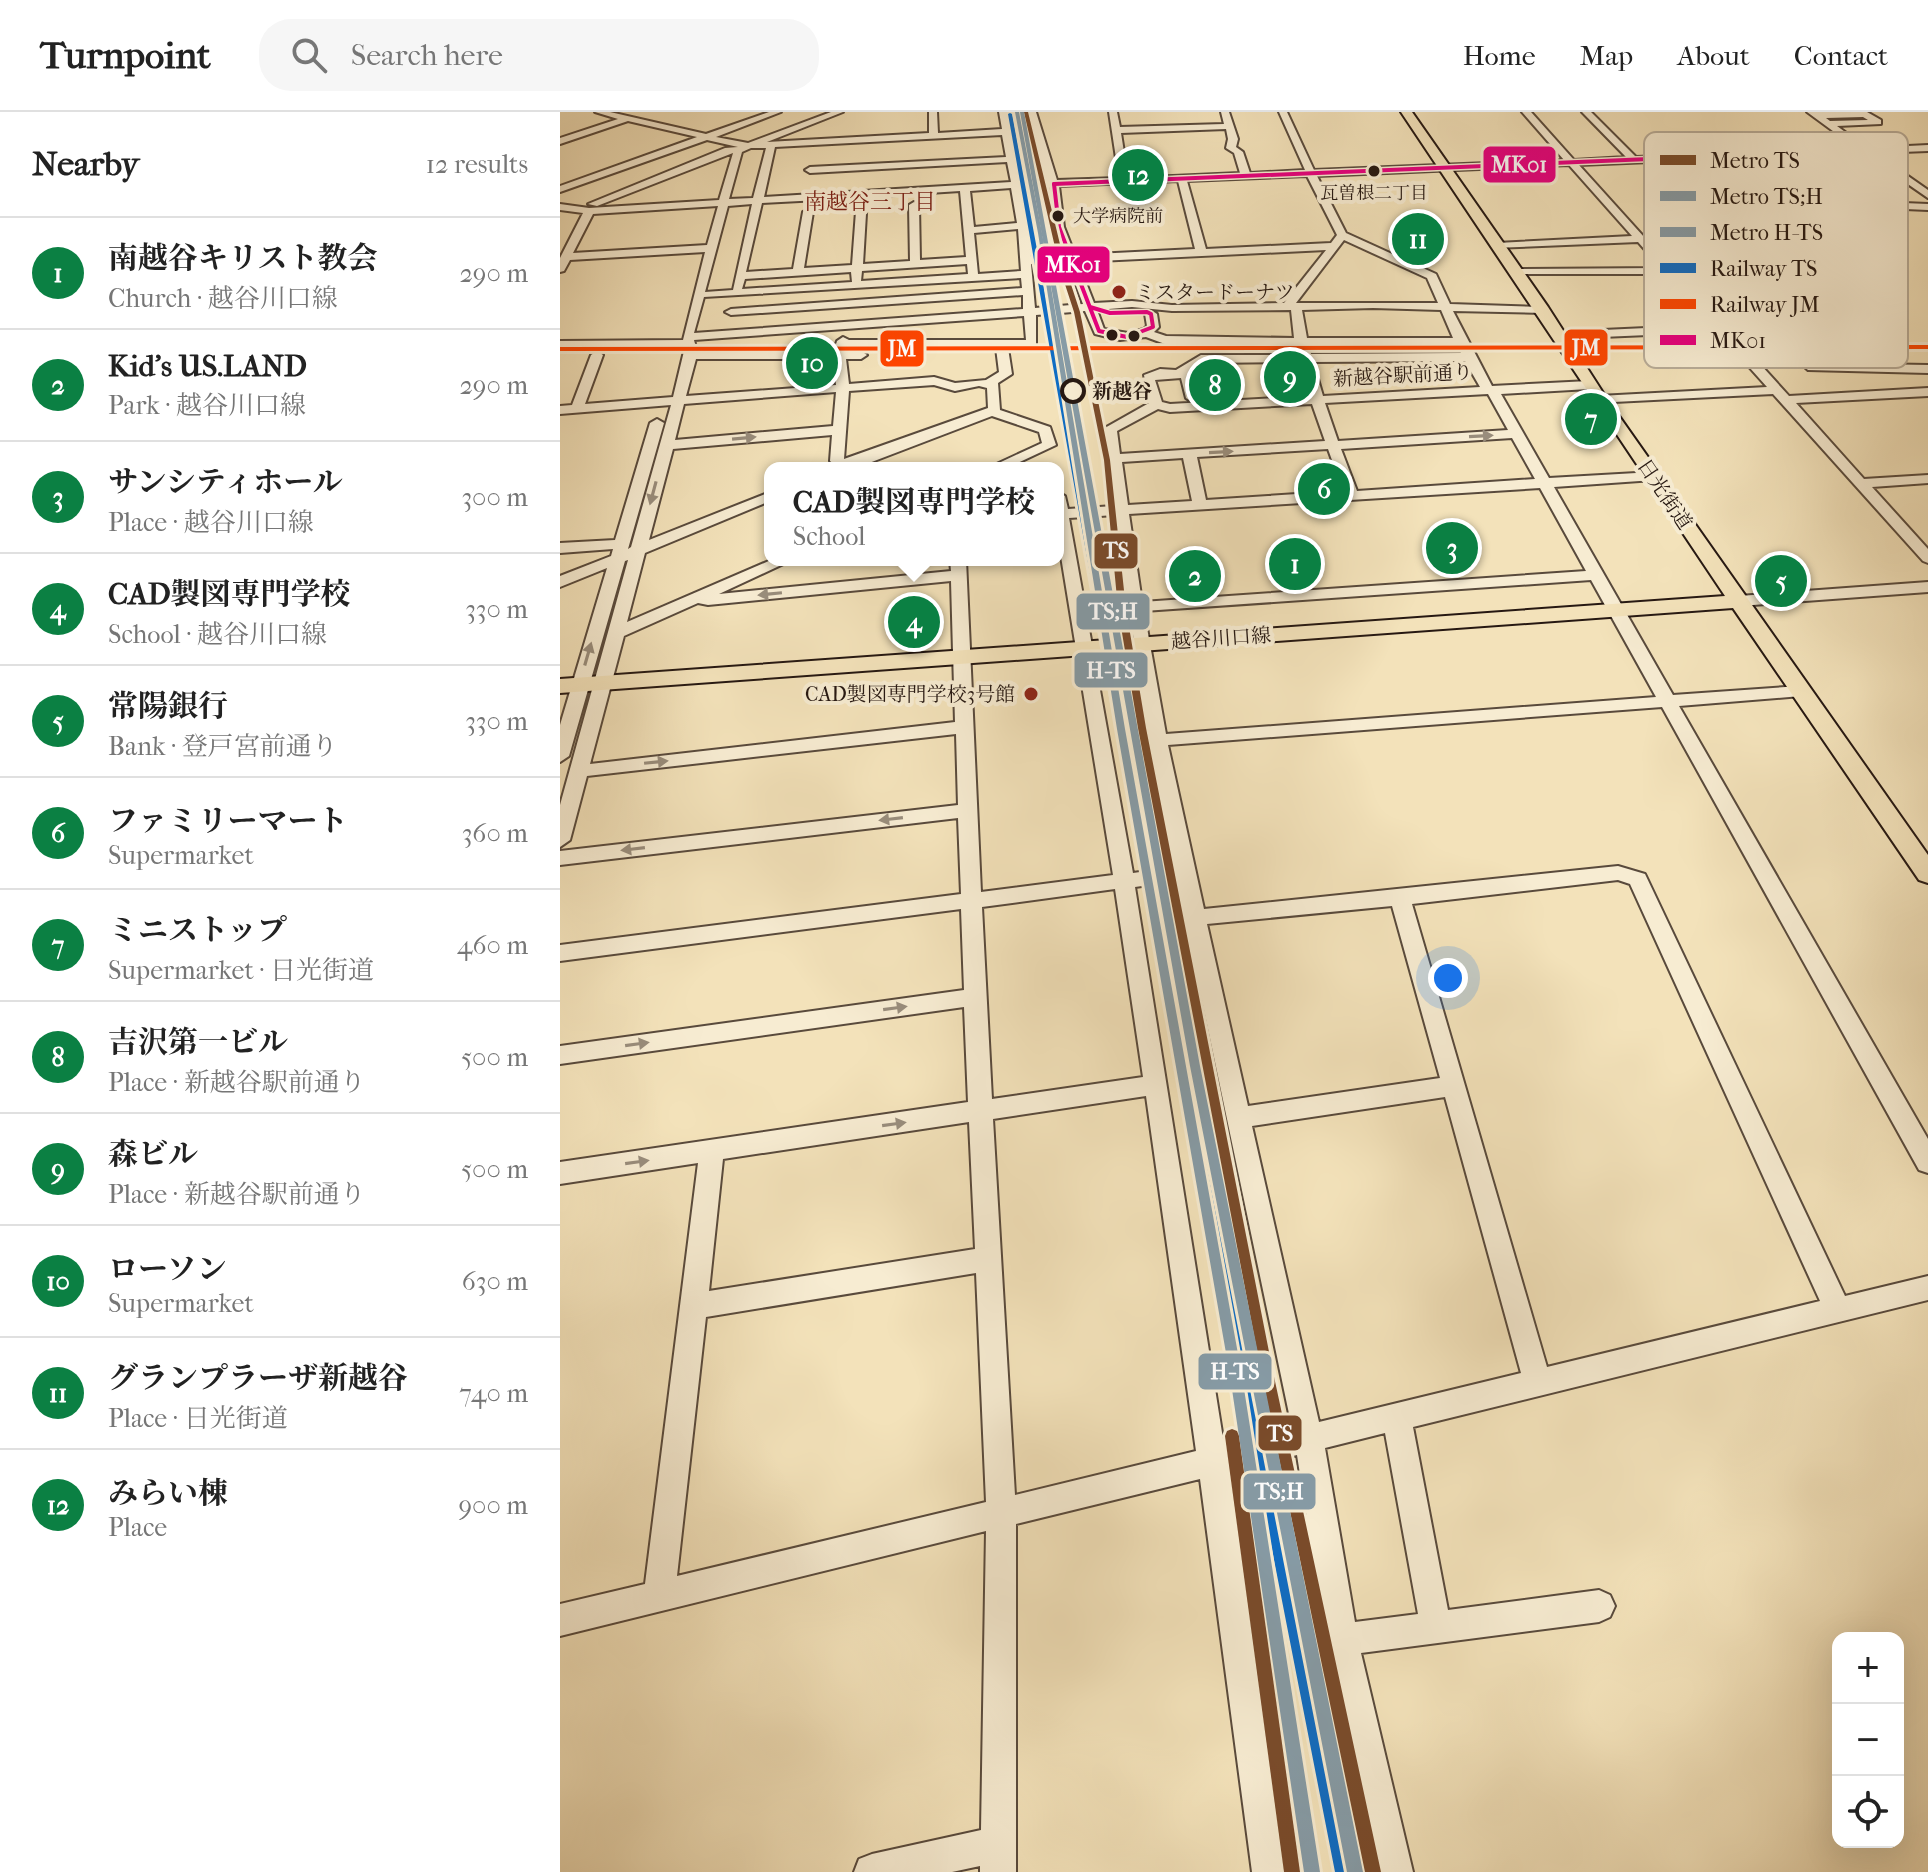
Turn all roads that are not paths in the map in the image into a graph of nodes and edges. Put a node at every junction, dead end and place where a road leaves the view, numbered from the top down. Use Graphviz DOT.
graph roads {
  1 [pos="599,112"];
  2 [pos="647,112"];
  3 [pos="777,112"];
  4 [pos="839,112"];
  5 [pos="933,112"];
  6 [pos="1003,112"];
  7 [pos="1032,112"];
  8 [pos="1113,112"];
  9 [pos="1225,112"];
  10 [pos="1283,112"];
  11 [pos="1406,112"];
  12 [pos="1526,112"];
  13 [pos="1586,112"];
  14 [pos="1814,114"];
  15 [pos="626,119"];
  16 [pos="816,120"];
  17 [pos="1829,124"];
  18 [pos="1230,126"];
  19 [pos="1036,130"];
  20 [pos="1116,130"];
  21 [pos="788,131"];
  22 [pos="1007,132"];
  23 [pos="1840,132"];
  24 [pos="964,134"];
  25 [pos="928,136"];
  26 [pos="706,137"];
  27 [pos="879,139"];
  28 [pos="560,141"];
  29 [pos="817,142"];
  30 [pos="789,144"];
  31 [pos="771,145"];
  32 [pos="741,148"];
  33 [pos="1928,148"];
  34 [pos="1908,149"];
  35 [pos="812,156"];
  36 [pos="782,158"];
  37 [pos="1012,159"];
  38 [pos="1634,160"];
  39 [pos="1644,160"];
  40 [pos="967,162"];
  41 [pos="1569,163"];
  42 [pos="924,164"];
  43 [pos="1444,167"];
  44 [pos="752,168"];
  45 [pos="1311,173"];
  46 [pos="1246,176"];
  47 [pos="1182,179"];
  48 [pos="876,180"];
  49 [pos="1124,181"];
  50 [pos="1908,181"];
  51 [pos="1054,184"];
  52 [pos="1016,185"];
  53 [pos="968,188"];
  54 [pos="560,189"];
  55 [pos="925,191"];
  56 [pos="862,194"];
  57 [pos="1928,195"];
  58 [pos="757,201"];
  59 [pos="966,202"];
  60 [pos="723,203"];
  61 [pos="953,203"];
  62 [pos="927,204"];
  63 [pos="914,205"];
  64 [pos="901,206"];
  65 [pos="1908,206"];
  66 [pos="560,207"];
  67 [pos="1928,207"];
  68 [pos="874,208"];
  69 [pos="847,209"];
  70 [pos="860,209"];
  71 [pos="575,211"];
  72 [pos="589,211"];
  73 [pos="821,211"];
  74 [pos="808,212"];
  75 [pos="794,213"];
  76 [pos="767,214"];
  77 [pos="754,215"];
  78 [pos="560,217"];
  79 [pos="1023,226"];
  80 [pos="969,230"];
  81 [pos="1342,235"];
  82 [pos="1640,239"];
  83 [pos="1644,244"];
  84 [pos="725,246"];
  85 [pos="1334,246"];
  86 [pos="1497,246"];
  87 [pos="1201,252"];
  88 [pos="566,257"];
  89 [pos="1070,259"];
  90 [pos="972,260"];
  91 [pos="1024,261"];
  92 [pos="915,264"];
  93 [pos="857,268"];
  94 [pos="560,270"];
  95 [pos="798,272"];
  96 [pos="1518,272"];
  97 [pos="1644,272"];
  98 [pos="1024,274"];
  99 [pos="740,276"];
  100 [pos="973,278"];
  101 [pos="948,279"];
  102 [pos="849,286"];
  103 [pos="1026,291"];
  104 [pos="735,294"];
  105 [pos="708,295"];
  106 [pos="948,296"];
  107 [pos="841,304"];
  108 [pos="1292,306"];
  109 [pos="1090,307"];
  110 [pos="1172,308"];
  111 [pos="1446,309"];
  112 [pos="1543,310"];
  113 [pos="731,312"];
  114 [pos="1028,313"];
  115 [pos="1110,313"];
  116 [pos="1151,314"];
  117 [pos="949,319"];
  118 [pos="1095,324"];
  119 [pos="842,326"];
  120 [pos="1644,332"];
  121 [pos="1146,333"];
  122 [pos="726,334"];
  123 [pos="1559,336"];
  124 [pos="1301,342"];
  125 [pos="1461,342"];
  126 [pos="560,345"];
  127 [pos="684,348"];
  128 [pos="841,350"];
  129 [pos="1001,350"];
  130 [pos="560,355"];
  131 [pos="597,355"];
  132 [pos="1303,357"];
  133 [pos="1468,357"];
  134 [pos="1756,368"];
  135 [pos="1840,368"];
  136 [pos="1925,371"];
  137 [pos="1181,372"];
  138 [pos="989,383"];
  139 [pos="955,387"];
  140 [pos="843,388"];
  141 [pos="1490,390"];
  142 [pos="1594,392"];
  143 [pos="1928,392"];
  144 [pos="1781,395"];
  145 [pos="1192,398"];
  146 [pos="1318,400"];
  147 [pos="670,401"];
  148 [pos="1156,405"];
  149 [pos="1220,405"];
  150 [pos="577,408"];
  151 [pos="1178,408"];
  152 [pos="560,410"];
  153 [pos="992,412"];
  154 [pos="958,422"];
  155 [pos="839,430"];
  156 [pos="1516,434"];
  157 [pos="666,445"];
  158 [pos="1334,445"];
  159 [pos="1189,453"];
  160 [pos="1115,458"];
  161 [pos="838,462"];
  162 [pos="857,462"];
  163 [pos="1014,462"];
  164 [pos="1654,476"];
  165 [pos="1928,479"];
  166 [pos="1543,483"];
  167 [pos="1861,483"];
  168 [pos="1352,496"];
  169 [pos="764,498"];
  170 [pos="1200,506"];
  171 [pos="1064,508"];
  172 [pos="1123,511"];
  173 [pos="1064,536"];
  174 [pos="560,548"];
  175 [pos="638,549"];
  176 [pos="618,552"];
  177 [pos="1928,558"];
  178 [pos="770,566"];
  179 [pos="959,568"];
  180 [pos="1594,575"];
  181 [pos="560,582"];
  182 [pos="1928,587"];
  183 [pos="697,598"];
  184 [pos="1739,601"];
  185 [pos="1135,607"];
  186 [pos="1615,610"];
  187 [pos="618,632"];
  188 [pos="1142,644"];
  189 [pos="1084,648"];
  190 [pos="963,656"];
  191 [pos="602,683"];
  192 [pos="570,685"];
  193 [pos="1801,691"];
  194 [pos="1667,701"];
  195 [pos="965,727"];
  196 [pos="1158,740"];
  197 [pos="560,756"];
  198 [pos="579,771"];
  199 [pos="968,810"];
  200 [pos="560,840"];
  201 [pos="560,858"];
  202 [pos="1186,873"];
  203 [pos="1928,874"];
  204 [pos="1123,881"];
  205 [pos="1400,898"];
  206 [pos="972,900"];
  207 [pos="1195,917"];
  208 [pos="560,953"];
  209 [pos="975,997"];
  210 [pos="560,1055"];
  211 [pos="1154,1085"];
  212 [pos="1453,1086"];
  213 [pos="982,1111"];
  214 [pos="1237,1118"];
  215 [pos="712,1151"];
  216 [pos="1928,1162"];
  217 [pos="560,1173"];
  218 [pos="990,1259"];
  219 [pos="1928,1288"];
  220 [pos="694,1306"];
  221 [pos="1838,1310"];
  222 [pos="1538,1384"];
  223 [pos="1397,1419"];
  224 [pos="1308,1436"];
  225 [pos="1212,1462"];
  226 [pos="1001,1512"];
  227 [pos="659,1595"];
  228 [pos="1599,1606"];
  229 [pos="560,1620"];
  230 [pos="1436,1628"];
  231 [pos="1342,1640"];
  232 [pos="998,1858"];
  233 [pos="872,1872"];
  234 [pos="1270,1872"];
  235 [pos="1395,1872"];
  1 -- 15 [label="street"];
  2 -- 15 [label="street"];
  3 -- 26 [label="street"];
  4 -- 16 [label="street"];
  5 -- 25 [label="street"];
  6 -- 22 [label="street"];
  7 -- 19 [label="street"];
  8 -- 20 [label="street"];
  9 -- 18 [label="street"];
  10 -- 45 [label="street"];
  11 -- 43 [label="main road, 日光街道"];
  12 -- 41 [label="street"];
  13 -- 38 [label="street"];
  14 -- 17 [label="street"];
  14 -- 17 [label="street"];
  15 -- 26 [label="street"];
  15 -- 28 [label="street"];
  16 -- 21 [label="street"];
  16 -- 29 [label="street"];
  17 -- 23 [label="street"];
  18 -- 20 [label="street"];
  18 -- 46 [label="street"];
  19 -- 22 [label="street"];
  19 -- 51 [label="street"];
  20 -- 49 [label="street"];
  21 -- 30 [label="street"];
  21 -- 32 [label="street"];
  22 -- 24 [label="street"];
  22 -- 37 [label="street"];
  24 -- 25 [label="street"];
  24 -- 40 [label="street"];
  25 -- 27 [label="street"];
  25 -- 42 [label="street"];
  26 -- 32 [label="street"];
  26 -- 54 [label="street"];
  27 -- 29 [label="street"];
  27 -- 48 [label="street"];
  29 -- 30 [label="street"];
  30 -- 31 [label="street"];
  31 -- 32 [label="street"];
  31 -- 44 [label="street"];
  32 -- 44 [label="street"];
  32 -- 71 [label="street"];
  33 -- 34 [label="street"];
  35 -- 48 [label="street"];
  36 -- 44 [label="street"];
  37 -- 40 [label="street"];
  37 -- 52 [label="street"];
  38 -- 39 [label="street"];
  38 -- 41 [label="street"];
  40 -- 42 [label="street"];
  40 -- 53 [label="street"];
  41 -- 43 [label="street"];
  41 -- 82 [label="street"];
  42 -- 48 [label="street"];
  42 -- 55 [label="street"];
  43 -- 45 [label="street"];
  43 -- 86 [label="main road, 日光街道"];
  44 -- 58 [label="street"];
  44 -- 60 [label="street"];
  45 -- 46 [label="street"];
  45 -- 81 [label="street"];
  46 -- 47 [label="street"];
  47 -- 49 [label="street"];
  47 -- 87 [label="street"];
  48 -- 55 [label="street"];
  48 -- 56 [label="street"];
  49 -- 51 [label="street"];
  50 -- 57 [label="street"];
  51 -- 52 [label="street"];
  51 -- 89 [label="street"];
  52 -- 53 [label="street"];
  52 -- 79 [label="street"];
  53 -- 55 [label="street"];
  53 -- 59 [label="street"];
  56 -- 58 [label="street"];
  56 -- 70 [label="street"];
  58 -- 60 [label="street"];
  58 -- 77 [label="street"];
  59 -- 61 [label="street"];
  59 -- 80 [label="street"];
  60 -- 72 [label="street"];
  60 -- 84 [label="street"];
  62 -- 63 [label="street"];
  63 -- 64 [label="street"];
  63 -- 92 [label="street"];
  65 -- 67 [label="street"];
  66 -- 71 [label="street"];
  68 -- 70 [label="street"];
  69 -- 70 [label="street"];
  70 -- 93 [label="street"];
  71 -- 72 [label="street"];
  71 -- 78 [label="street"];
  72 -- 88 [label="street"];
  73 -- 74 [label="street"];
  74 -- 75 [label="street"];
  74 -- 95 [label="street"];
  76 -- 77 [label="street"];
  77 -- 84 [label="street"];
  79 -- 80 [label="street"];
  79 -- 91 [label="street"];
  80 -- 90 [label="street"];
  81 -- 85 [label="street"];
  81 -- 111 [label="street"];
  82 -- 83 [label="street"];
  82 -- 86 [label="street"];
  84 -- 88 [label="street"];
  84 -- 99 [label="street"];
  84 -- 127 [label="street"];
  85 -- 87 [label="street"];
  85 -- 108 [label="street"];
  86 -- 96 [label="main road, 日光街道"];
  87 -- 89 [label="street"];
  88 -- 94 [label="street"];
  89 -- 91 [label="street"];
  89 -- 109 [label="street"];
  90 -- 92 [label="street"];
  90 -- 100 [label="street"];
  91 -- 98 [label="street"];
  92 -- 93 [label="street"];
  93 -- 95 [label="street"];
  93 -- 102 [label="street"];
  95 -- 99 [label="street"];
  96 -- 97 [label="street"];
  96 -- 112 [label="main road, 日光街道"];
  98 -- 100 [label="street"];
  98 -- 103 [label="street"];
  99 -- 104 [label="street"];
  100 -- 101 [label="street"];
  101 -- 102 [label="street"];
  101 -- 106 [label="street"];
  102 -- 104 [label="street"];
  102 -- 107 [label="street"];
  103 -- 106 [label="street"];
  103 -- 114 [label="street"];
  104 -- 105 [label="street"];
  104 -- 113 [label="street"];
  106 -- 107 [label="street"];
  106 -- 117 [label="street"];
  107 -- 113 [label="street"];
  107 -- 119 [label="street"];
  108 -- 110 [label="street"];
  108 -- 111 [label="street"];
  108 -- 124 [label="street"];
  109 -- 110 [label="street"];
  109 -- 114 [label="street"];
  109 -- 115 [label="street"];
  109 -- 118 [label="street"];
  110 -- 116 [label="street"];
  111 -- 112 [label="street"];
  111 -- 125 [label="street"];
  112 -- 123 [label="main road, 日光街道"];
  113 -- 122 [label="street"];
  114 -- 117 [label="street"];
  114 -- 129 [label="street"];
  115 -- 116 [label="street"];
  115 -- 118 [label="street"];
  116 -- 121 [label="street"];
  117 -- 119 [label="street"];
  118 -- 121 [label="street"];
  119 -- 122 [label="street"];
  119 -- 128 [label="street"];
  120 -- 123 [label="street"];
  121 -- 124 [label="street"];
  122 -- 127 [label="street"];
  123 -- 142 [label="main road, 日光街道"];
  124 -- 125 [label="street"];
  124 -- 132 [label="street"];
  125 -- 133 [label="street"];
  126 -- 127 [label="street"];
  127 -- 128 [label="street"];
  127 -- 131 [label="street"];
  127 -- 147 [label="street"];
  128 -- 129 [label="street"];
  128 -- 140 [label="street"];
  129 -- 138 [label="street"];
  130 -- 131 [label="street"];
  131 -- 150 [label="street"];
  132 -- 133 [label="street"];
  132 -- 137 [label="street"];
  132 -- 146 [label="street"];
  133 -- 141 [label="street"];
  134 -- 144 [label="street"];
  135 -- 136 [label="street"];
  137 -- 145 [label="street"];
  137 -- 148 [label="street"];
  138 -- 139 [label="street"];
  138 -- 153 [label="street"];
  139 -- 140 [label="street"];
  139 -- 154 [label="street"];
  140 -- 147 [label="street"];
  140 -- 155 [label="street"];
  141 -- 142 [label="street, 新越谷駅前通り"];
  141 -- 146 [label="street, 新越谷駅前通り"];
  141 -- 156 [label="street"];
  142 -- 144 [label="street, 新越谷駅前通り"];
  142 -- 164 [label="main road, 日光街道"];
  143 -- 144 [label="street, 新越谷駅前通り"];
  144 -- 167 [label="street"];
  145 -- 149 [label="street"];
  145 -- 151 [label="street"];
  146 -- 149 [label="street, 新越谷駅前通り"];
  146 -- 158 [label="street"];
  147 -- 150 [label="street"];
  147 -- 157 [label="street"];
  147 -- 176 [label="street"];
  148 -- 151 [label="street"];
  148 -- 160 [label="street"];
  149 -- 151 [label="street, 新越谷駅前通り"];
  150 -- 152 [label="street"];
  153 -- 154 [label="street"];
  153 -- 163 [label="street"];
  154 -- 162 [label="street"];
  157 -- 155 [label="street, one-way"];
  155 -- 161 [label="street"];
  158 -- 156 [label="street, one-way"];
  156 -- 166 [label="street"];
  157 -- 175 [label="street, one-way"];
  159 -- 158 [label="street, one-way"];
  158 -- 168 [label="street"];
  159 -- 160 [label="street"];
  159 -- 170 [label="street"];
  160 -- 172 [label="street"];
  164 -- 166 [label="street"];
  164 -- 184 [label="main road, 日光街道"];
  165 -- 167 [label="street"];
  166 -- 168 [label="street"];
  166 -- 180 [label="street"];
  167 -- 177 [label="street"];
  168 -- 170 [label="street"];
  169 -- 175 [label="street"];
  170 -- 172 [label="street"];
  171 -- 172 [label="street"];
  172 -- 185 [label="street"];
  173 -- 189 [label="street"];
  174 -- 176 [label="street"];
  175 -- 176 [label="street"];
  175 -- 187 [label="street"];
  176 -- 181 [label="street"];
  192 -- 176 [label="street, one-way"];
  178 -- 183 [label="street"];
  179 -- 183 [label="street, one-way"];
  179 -- 190 [label="street"];
  180 -- 185 [label="street"];
  180 -- 186 [label="street"];
  182 -- 184 [label="street"];
  183 -- 187 [label="street"];
  184 -- 186 [label="main road, 越谷川口線"];
  184 -- 193 [label="main road, 日光街道"];
  185 -- 188 [label="street"];
  186 -- 188 [label="main road, 越谷川口線"];
  186 -- 194 [label="street"];
  187 -- 191 [label="street"];
  188 -- 189 [label="main road, 越谷川口線"];
  188 -- 196 [label="street"];
  189 -- 190 [label="main road, 越谷川口線"];
  189 -- 204 [label="street"];
  190 -- 191 [label="main road, 越谷川口線"];
  190 -- 195 [label="street"];
  191 -- 192 [label="main road, 越谷川口線"];
  191 -- 198 [label="street"];
  192 -- 197 [label="street"];
  193 -- 194 [label="street"];
  193 -- 203 [label="main road, 日光街道"];
  194 -- 196 [label="street"];
  194 -- 216 [label="street"];
  198 -- 195 [label="street, one-way"];
  195 -- 199 [label="street"];
  196 -- 202 [label="street"];
  198 -- 200 [label="street"];
  199 -- 201 [label="street, one-way"];
  199 -- 206 [label="street"];
  202 -- 204 [label="street"];
  202 -- 207 [label="street"];
  204 -- 206 [label="street"];
  204 -- 211 [label="street"];
  205 -- 207 [label="street"];
  205 -- 212 [label="street"];
  205 -- 221 [label="street"];
  206 -- 208 [label="street"];
  206 -- 209 [label="street"];
  207 -- 214 [label="street"];
  210 -- 209 [label="street, one-way"];
  209 -- 213 [label="street"];
  211 -- 213 [label="street"];
  211 -- 225 [label="street"];
  212 -- 214 [label="street"];
  212 -- 222 [label="street"];
  215 -- 213 [label="street, one-way"];
  213 -- 218 [label="street"];
  214 -- 224 [label="street"];
  217 -- 215 [label="street, one-way"];
  215 -- 220 [label="street"];
  218 -- 220 [label="street"];
  218 -- 226 [label="street"];
  219 -- 221 [label="street"];
  220 -- 227 [label="street"];
  221 -- 222 [label="street"];
  222 -- 223 [label="street"];
  223 -- 224 [label="street"];
  223 -- 230 [label="street"];
  224 -- 225 [label="street"];
  224 -- 231 [label="street"];
  225 -- 226 [label="street"];
  225 -- 234 [label="street"];
  226 -- 227 [label="street"];
  226 -- 232 [label="street"];
  227 -- 229 [label="street"];
  228 -- 230 [label="street"];
  230 -- 231 [label="street"];
  231 -- 235 [label="street"];
  232 -- 233 [label="street"];
}
